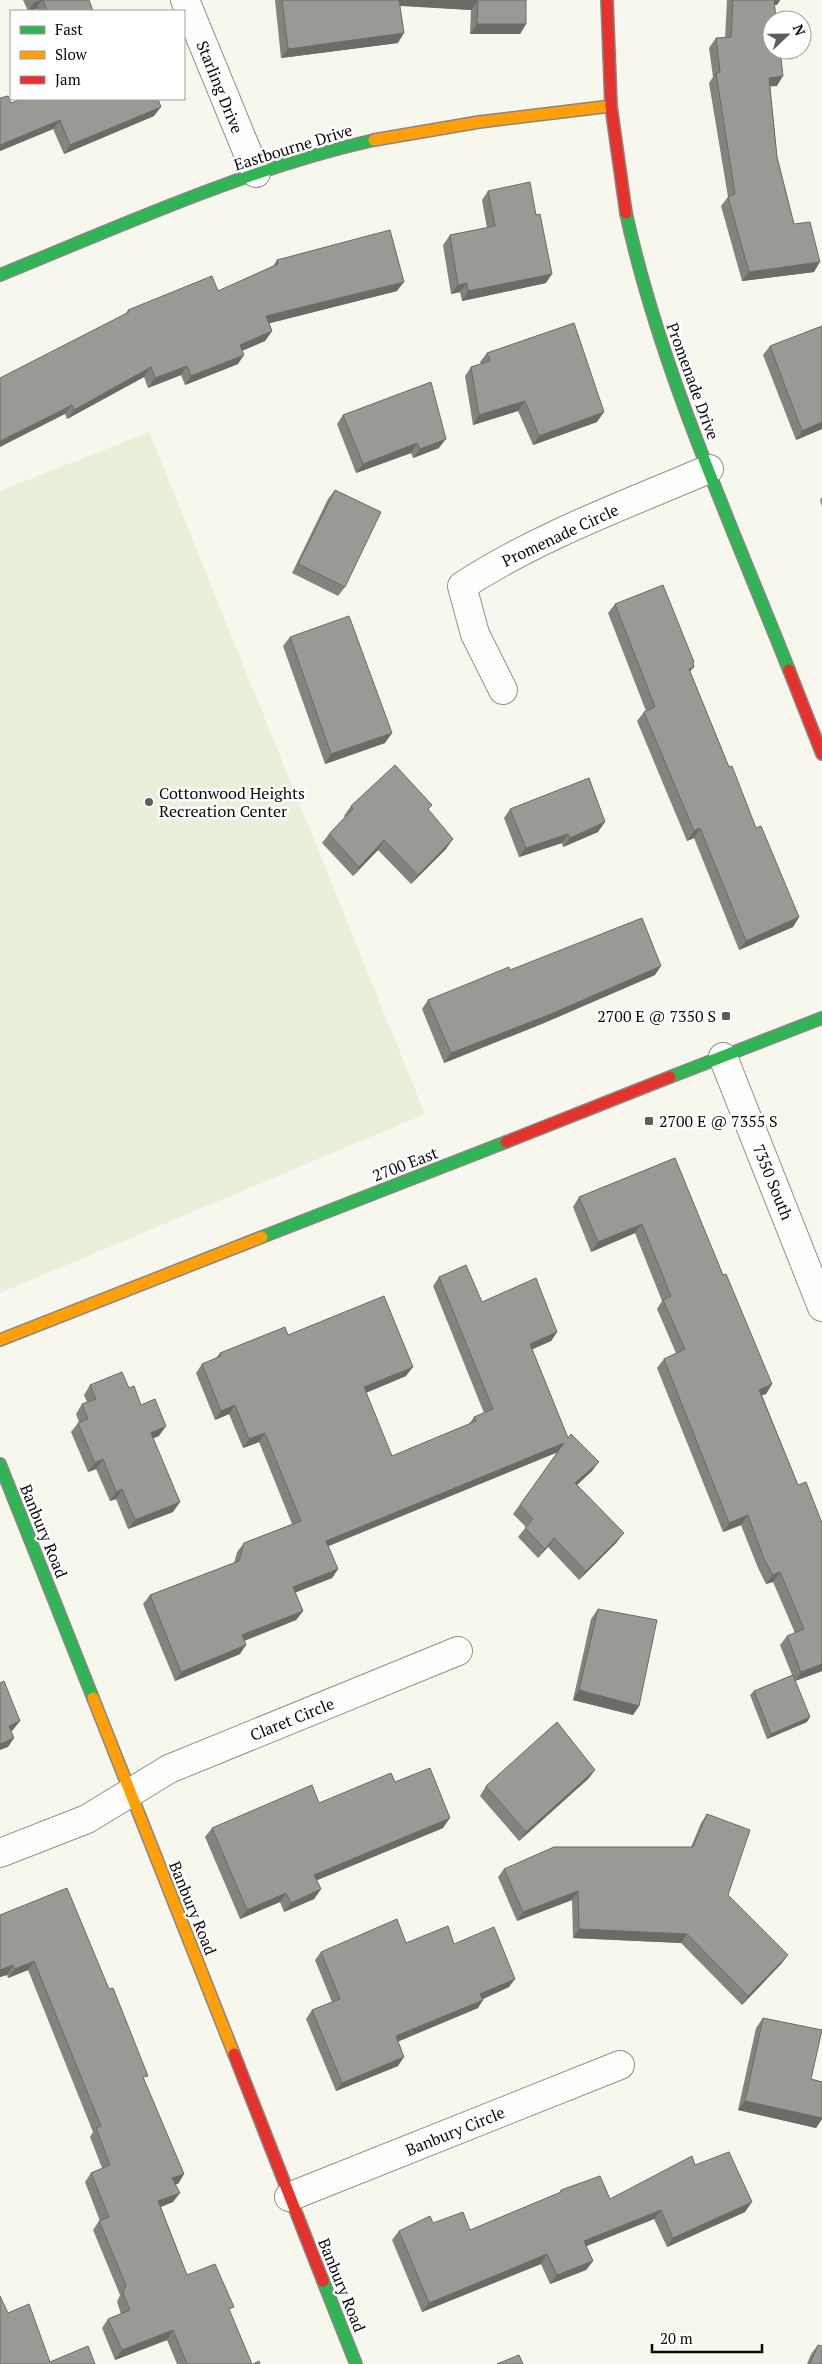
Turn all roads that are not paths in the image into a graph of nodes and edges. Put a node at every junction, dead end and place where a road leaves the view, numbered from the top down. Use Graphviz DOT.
graph roads {
  1 [pos="185,0"];
  2 [pos="607,0"];
  3 [pos="611,106"];
  4 [pos="256,173"];
  5 [pos="0,275"];
  6 [pos="709,469"];
  7 [pos="503,690"];
  8 [pos="822,754"];
  9 [pos="822,1018"];
  10 [pos="723,1058"];
  11 [pos="822,1307"];
  12 [pos="0,1340"];
  13 [pos="0,1464"];
  14 [pos="458,1651"];
  15 [pos="130,1793"];
  16 [pos="0,1853"];
  17 [pos="620,2065"];
  18 [pos="290,2197"];
  19 [pos="356,2364"];
  1 -- 4 [label="street, Starling Drive"];
  2 -- 3 [label="street, Promenade Drive"];
  3 -- 4 [label="street, Eastbourne Drive"];
  3 -- 6 [label="street, Promenade Drive"];
  4 -- 5 [label="street, Eastbourne Drive"];
  6 -- 7 [label="street, Promenade Circle"];
  6 -- 8 [label="street, Promenade Drive"];
  9 -- 10 [label="street, 2700 East"];
  10 -- 11 [label="street, 7350 South"];
  10 -- 12 [label="street, 2700 East"];
  13 -- 15 [label="street, Banbury Road"];
  14 -- 15 [label="street, Claret Circle"];
  15 -- 16 [label="street, Claret Circle"];
  15 -- 18 [label="street, Banbury Road"];
  17 -- 18 [label="street, Banbury Circle"];
  18 -- 19 [label="street, Banbury Road"];
}
